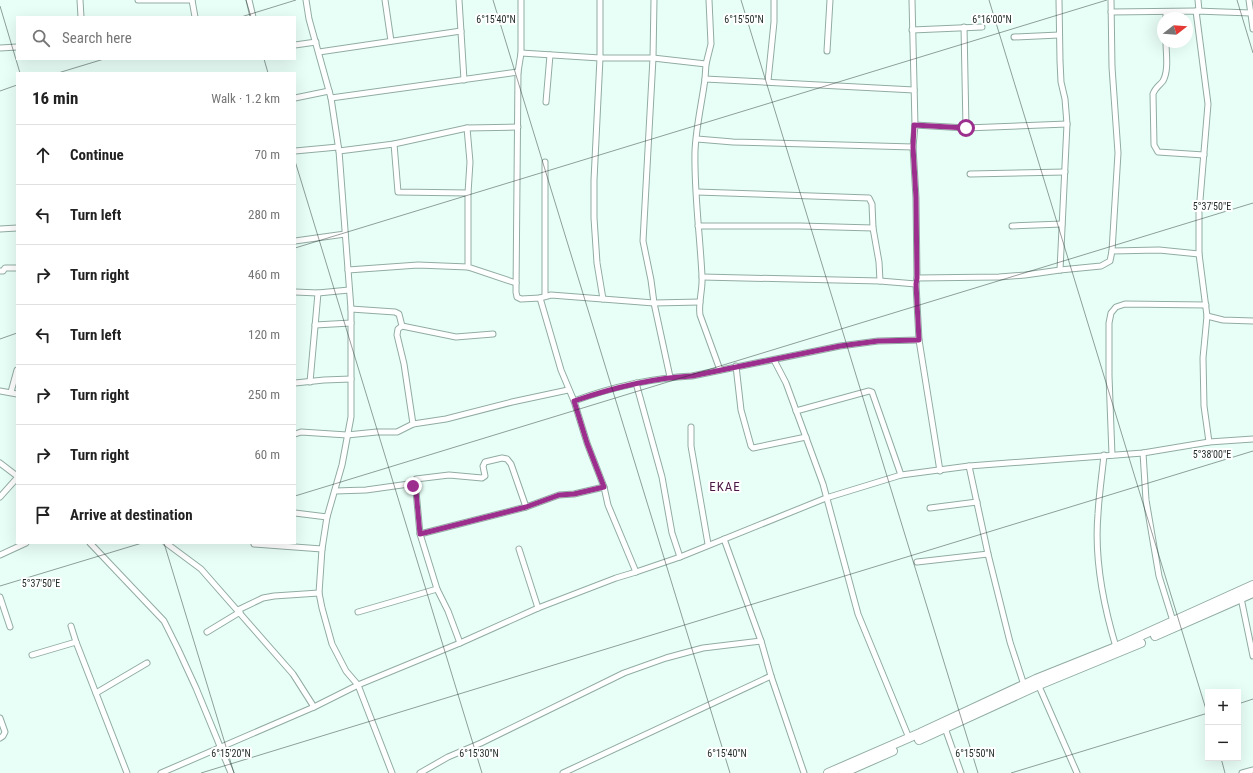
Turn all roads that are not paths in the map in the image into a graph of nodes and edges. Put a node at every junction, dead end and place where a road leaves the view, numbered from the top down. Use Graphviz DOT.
graph roads {
  1 [pos="80,0"];
  2 [pos="138,0"];
  3 [pos="192,0"];
  4 [pos="249,0"];
  5 [pos="306,0"];
  6 [pos="385,0"];
  7 [pos="459,0"];
  8 [pos="521,0"];
  9 [pos="600,0"];
  10 [pos="654,0"];
  11 [pos="710,0"];
  12 [pos="774,0"];
  13 [pos="830,0"];
  14 [pos="912,0"];
  15 [pos="1059,0"];
  16 [pos="1111,0"];
  17 [pos="1198,0"];
  18 [pos="1249,0"];
  19 [pos="1198,11"];
  20 [pos="1111,12"];
  21 [pos="1157,12"];
  22 [pos="1166,12"];
  23 [pos="1250,12"];
  24 [pos="81,16"];
  25 [pos="196,16"];
  26 [pos="253,16"];
  27 [pos="1252,20"];
  28 [pos="964,27"];
  29 [pos="982,27"];
  30 [pos="1253,29"];
  31 [pos="912,30"];
  32 [pos="461,31"];
  33 [pos="1059,35"];
  34 [pos="1014,37"];
  35 [pos="392,41"];
  36 [pos="316,42"];
  37 [pos="296,45"];
  38 [pos="16,47"];
  39 [pos="0,48"];
  40 [pos="1166,48"];
  41 [pos="827,51"];
  42 [pos="319,52"];
  43 [pos="521,53"];
  44 [pos="550,55"];
  45 [pos="600,58"];
  46 [pos="653,58"];
  47 [pos="706,64"];
  48 [pos="518,72"];
  49 [pos="705,79"];
  50 [pos="464,80"];
  51 [pos="768,81"];
  52 [pos="329,90"];
  53 [pos="914,90"];
  54 [pos="296,98"];
  55 [pos="332,98"];
  56 [pos="546,102"];
  57 [pos="1067,124"];
  58 [pos="914,125"];
  59 [pos="518,127"];
  60 [pos="467,128"];
  61 [pos="966,128"];
  62 [pos="697,139"];
  63 [pos="394,144"];
  64 [pos="913,147"];
  65 [pos="339,149"];
  66 [pos="296,151"];
  67 [pos="1204,155"];
  68 [pos="545,162"];
  69 [pos="1065,172"];
  70 [pos="970,174"];
  71 [pos="697,192"];
  72 [pos="468,193"];
  73 [pos="1062,224"];
  74 [pos="698,226"];
  75 [pos="1012,226"];
  76 [pos="16,228"];
  77 [pos="873,228"];
  78 [pos="0,229"];
  79 [pos="345,234"];
  80 [pos="296,241"];
  81 [pos="1112,251"];
  82 [pos="1199,254"];
  83 [pos="468,267"];
  84 [pos="16,268"];
  85 [pos="348,270"];
  86 [pos="1060,270"];
  87 [pos="0,271"];
  88 [pos="702,277"];
  89 [pos="917,278"];
  90 [pos="880,281"];
  91 [pos="516,283"];
  92 [pos="916,284"];
  93 [pos="349,290"];
  94 [pos="296,292"];
  95 [pos="318,292"];
  96 [pos="543,297"];
  97 [pos="603,299"];
  98 [pos="700,302"];
  99 [pos="654,303"];
  100 [pos="1206,305"];
  101 [pos="351,309"];
  102 [pos="1207,316"];
  103 [pos="1253,321"];
  104 [pos="351,323"];
  105 [pos="315,325"];
  106 [pos="402,326"];
  107 [pos="493,334"];
  108 [pos="919,340"];
  109 [pos="774,360"];
  110 [pos="736,366"];
  111 [pos="720,370"];
  112 [pos="16,374"];
  113 [pos="670,377"];
  114 [pos="351,379"];
  115 [pos="310,382"];
  116 [pos="296,383"];
  117 [pos="636,384"];
  118 [pos="568,390"];
  119 [pos="0,391"];
  120 [pos="11,392"];
  121 [pos="16,394"];
  122 [pos="574,401"];
  123 [pos="796,411"];
  124 [pos="413,424"];
  125 [pos="691,427"];
  126 [pos="296,434"];
  127 [pos="347,435"];
  128 [pos="806,437"];
  129 [pos="1253,439"];
  130 [pos="1209,442"];
  131 [pos="1143,453"];
  132 [pos="1104,455"];
  133 [pos="1112,455"];
  134 [pos="0,463"];
  135 [pos="969,466"];
  136 [pos="940,471"];
  137 [pos="901,475"];
  138 [pos="16,476"];
  139 [pos="16,478"];
  140 [pos="413,486"];
  141 [pos="604,487"];
  142 [pos="335,491"];
  143 [pos="0,497"];
  144 [pos="826,498"];
  145 [pos="977,502"];
  146 [pos="526,507"];
  147 [pos="930,508"];
  148 [pos="296,513"];
  149 [pos="327,517"];
  150 [pos="420,534"];
  151 [pos="724,539"];
  152 [pos="24,544"];
  153 [pos="91,544"];
  154 [pos="167,544"];
  155 [pos="254,544"];
  156 [pos="708,544"];
  157 [pos="322,549"];
  158 [pos="519,549"];
  159 [pos="988,554"];
  160 [pos="0,555"];
  161 [pos="680,557"];
  162 [pos="918,562"];
  163 [pos="636,572"];
  164 [pos="1253,585"];
  165 [pos="437,589"];
  166 [pos="319,593"];
  167 [pos="1253,593"];
  168 [pos="0,597"];
  169 [pos="1241,598"];
  170 [pos="538,608"];
  171 [pos="239,611"];
  172 [pos="358,612"];
  173 [pos="1173,621"];
  174 [pos="71,626"];
  175 [pos="10,627"];
  176 [pos="208,632"];
  177 [pos="761,641"];
  178 [pos="76,642"];
  179 [pos="460,643"];
  180 [pos="1116,648"];
  181 [pos="32,655"];
  182 [pos="1253,656"];
  183 [pos="147,664"];
  184 [pos="771,676"];
  185 [pos="1038,682"];
  186 [pos="358,685"];
  187 [pos="1024,685"];
  188 [pos="96,693"];
  189 [pos="314,707"];
  190 [pos="0,718"];
  191 [pos="945,728"];
  192 [pos="0,738"];
  193 [pos="909,738"];
  194 [pos="220,748"];
  195 [pos="1253,770"];
  196 [pos="127,773"];
  197 [pos="161,773"];
  198 [pos="231,773"];
  199 [pos="392,773"];
  200 [pos="420,773"];
  201 [pos="563,773"];
  202 [pos="804,773"];
  203 [pos="828,773"];
  204 [pos="843,773"];
  205 [pos="961,773"];
  206 [pos="1077,773"];
  207 [pos="1242,773"];
  1 -- 24 [label="street"];
  2 -- 3 [label="street"];
  3 -- 25 [label="street"];
  4 -- 26 [label="street"];
  5 -- 36 [label="street"];
  6 -- 35 [label="street"];
  7 -- 32 [label="street"];
  8 -- 43 [label="street"];
  9 -- 45 [label="street"];
  10 -- 46 [label="street"];
  11 -- 47 [label="street"];
  12 -- 51 [label="street"];
  13 -- 41 [label="street"];
  14 -- 31 [label="street"];
  15 -- 33 [label="street"];
  16 -- 20 [label="street"];
  17 -- 19 [label="street"];
  18 -- 23 [label="street"];
  19 -- 22 [label="street"];
  19 -- 23 [label="street"];
  19 -- 67 [label="street"];
  20 -- 21 [label="street"];
  20 -- 81 [label="street"];
  23 -- 27 [label="street"];
  27 -- 30 [label="street"];
  28 -- 29 [label="street"];
  28 -- 31 [label="street"];
  28 -- 61 [label="street"];
  31 -- 53 [label="street"];
  32 -- 35 [label="street"];
  32 -- 50 [label="street"];
  33 -- 34 [label="street"];
  33 -- 57 [label="street"];
  35 -- 42 [label="street"];
  36 -- 37 [label="street"];
  36 -- 42 [label="street"];
  38 -- 39 [label="street"];
  40 -- 67 [label="street"];
  42 -- 52 [label="street"];
  43 -- 44 [label="street"];
  43 -- 48 [label="street"];
  44 -- 45 [label="street"];
  44 -- 56 [label="street"];
  45 -- 46 [label="street"];
  45 -- 97 [label="street"];
  46 -- 47 [label="street"];
  46 -- 99 [label="street"];
  47 -- 49 [label="street"];
  48 -- 50 [label="street"];
  48 -- 59 [label="street"];
  49 -- 51 [label="street"];
  49 -- 62 [label="street"];
  50 -- 55 [label="street"];
  51 -- 53 [label="street"];
  52 -- 54 [label="street"];
  52 -- 55 [label="street"];
  53 -- 58 [label="street"];
  55 -- 65 [label="street"];
  57 -- 61 [label="street"];
  57 -- 69 [label="street"];
  58 -- 61 [label="street"];
  58 -- 64 [label="street"];
  59 -- 60 [label="street"];
  59 -- 91 [label="street"];
  60 -- 63 [label="street"];
  60 -- 72 [label="street"];
  62 -- 64 [label="street"];
  62 -- 71 [label="street"];
  63 -- 65 [label="street"];
  63 -- 72 [label="street"];
  64 -- 89 [label="street"];
  65 -- 66 [label="street"];
  65 -- 79 [label="street"];
  67 -- 82 [label="street"];
  68 -- 96 [label="street"];
  69 -- 70 [label="street"];
  69 -- 73 [label="street"];
  71 -- 74 [label="street"];
  71 -- 77 [label="street"];
  72 -- 83 [label="street"];
  73 -- 75 [label="street"];
  73 -- 86 [label="street"];
  74 -- 77 [label="street"];
  74 -- 88 [label="street"];
  76 -- 78 [label="street"];
  77 -- 90 [label="street"];
  79 -- 80 [label="street"];
  79 -- 85 [label="street"];
  81 -- 82 [label="street"];
  81 -- 86 [label="street"];
  82 -- 100 [label="street"];
  83 -- 85 [label="street"];
  83 -- 91 [label="street"];
  84 -- 87 [label="street"];
  85 -- 93 [label="street"];
  86 -- 89 [label="street"];
  88 -- 90 [label="street"];
  88 -- 98 [label="street"];
  89 -- 92 [label="street"];
  90 -- 92 [label="street"];
  91 -- 96 [label="street"];
  92 -- 108 [label="street"];
  93 -- 95 [label="street"];
  93 -- 101 [label="street"];
  94 -- 95 [label="street"];
  95 -- 105 [label="street"];
  96 -- 97 [label="street"];
  96 -- 118 [label="street"];
  97 -- 99 [label="street"];
  98 -- 99 [label="street"];
  98 -- 111 [label="street"];
  99 -- 113 [label="street"];
  100 -- 102 [label="street"];
  100 -- 133 [label="street"];
  101 -- 104 [label="street"];
  101 -- 106 [label="street"];
  102 -- 103 [label="street"];
  102 -- 130 [label="street"];
  104 -- 105 [label="street"];
  104 -- 114 [label="street"];
  105 -- 115 [label="street"];
  106 -- 107 [label="street"];
  106 -- 124 [label="street"];
  108 -- 109 [label="street"];
  108 -- 136 [label="street"];
  109 -- 110 [label="street"];
  109 -- 123 [label="street"];
  110 -- 111 [label="street"];
  110 -- 128 [label="street"];
  111 -- 113 [label="street"];
  112 -- 120 [label="street"];
  113 -- 117 [label="street"];
  114 -- 115 [label="street"];
  114 -- 127 [label="street"];
  115 -- 116 [label="street"];
  117 -- 122 [label="street"];
  117 -- 161 [label="street"];
  118 -- 122 [label="street"];
  118 -- 124 [label="street"];
  119 -- 120 [label="street"];
  120 -- 121 [label="street"];
  122 -- 141 [label="street"];
  123 -- 128 [label="street"];
  123 -- 137 [label="street"];
  124 -- 127 [label="street"];
  125 -- 156 [label="street"];
  126 -- 127 [label="street"];
  127 -- 142 [label="street"];
  128 -- 144 [label="street"];
  129 -- 130 [label="street"];
  130 -- 131 [label="street"];
  131 -- 133 [label="street"];
  131 -- 173 [label="street"];
  132 -- 133 [label="street"];
  132 -- 135 [label="street"];
  132 -- 180 [label="street"];
  134 -- 138 [label="street"];
  135 -- 136 [label="street"];
  135 -- 145 [label="street"];
  136 -- 137 [label="street"];
  137 -- 144 [label="street"];
  139 -- 143 [label="street"];
  140 -- 142 [label="street"];
  140 -- 146 [label="street"];
  140 -- 150 [label="street"];
  141 -- 146 [label="street"];
  141 -- 163 [label="street"];
  142 -- 149 [label="street"];
  144 -- 151 [label="street"];
  144 -- 193 [label="street"];
  145 -- 147 [label="street"];
  145 -- 159 [label="street"];
  146 -- 150 [label="street"];
  148 -- 149 [label="street"];
  149 -- 157 [label="street"];
  150 -- 165 [label="street"];
  151 -- 156 [label="street"];
  151 -- 177 [label="street"];
  152 -- 160 [label="street"];
  153 -- 194 [label="street"];
  154 -- 171 [label="street"];
  155 -- 157 [label="street"];
  156 -- 161 [label="street"];
  157 -- 166 [label="street"];
  158 -- 170 [label="street"];
  159 -- 162 [label="street"];
  159 -- 187 [label="street"];
  161 -- 163 [label="street"];
  163 -- 170 [label="street"];
  164 -- 173 [label="highway"];
  165 -- 172 [label="street"];
  165 -- 179 [label="street"];
  166 -- 171 [label="street"];
  166 -- 186 [label="street"];
  167 -- 169 [label="highway"];
  168 -- 175 [label="street"];
  169 -- 182 [label="street"];
  169 -- 185 [label="highway"];
  170 -- 179 [label="street"];
  171 -- 176 [label="street"];
  171 -- 189 [label="street"];
  173 -- 180 [label="highway"];
  174 -- 178 [label="street"];
  177 -- 184 [label="street"];
  177 -- 200 [label="street"];
  178 -- 181 [label="street"];
  178 -- 188 [label="street"];
  179 -- 186 [label="street"];
  180 -- 185 [label="highway"];
  183 -- 188 [label="street"];
  184 -- 201 [label="street"];
  184 -- 202 [label="street"];
  185 -- 187 [label="highway"];
  185 -- 191 [label="highway"];
  185 -- 206 [label="street"];
  186 -- 189 [label="street"];
  186 -- 199 [label="street"];
  187 -- 193 [label="highway"];
  188 -- 196 [label="street"];
  189 -- 194 [label="street"];
  190 -- 192 [label="street"];
  191 -- 204 [label="highway"];
  191 -- 205 [label="street"];
  193 -- 203 [label="highway"];
  194 -- 197 [label="street"];
  194 -- 198 [label="street"];
  195 -- 207 [label="street"];
}
